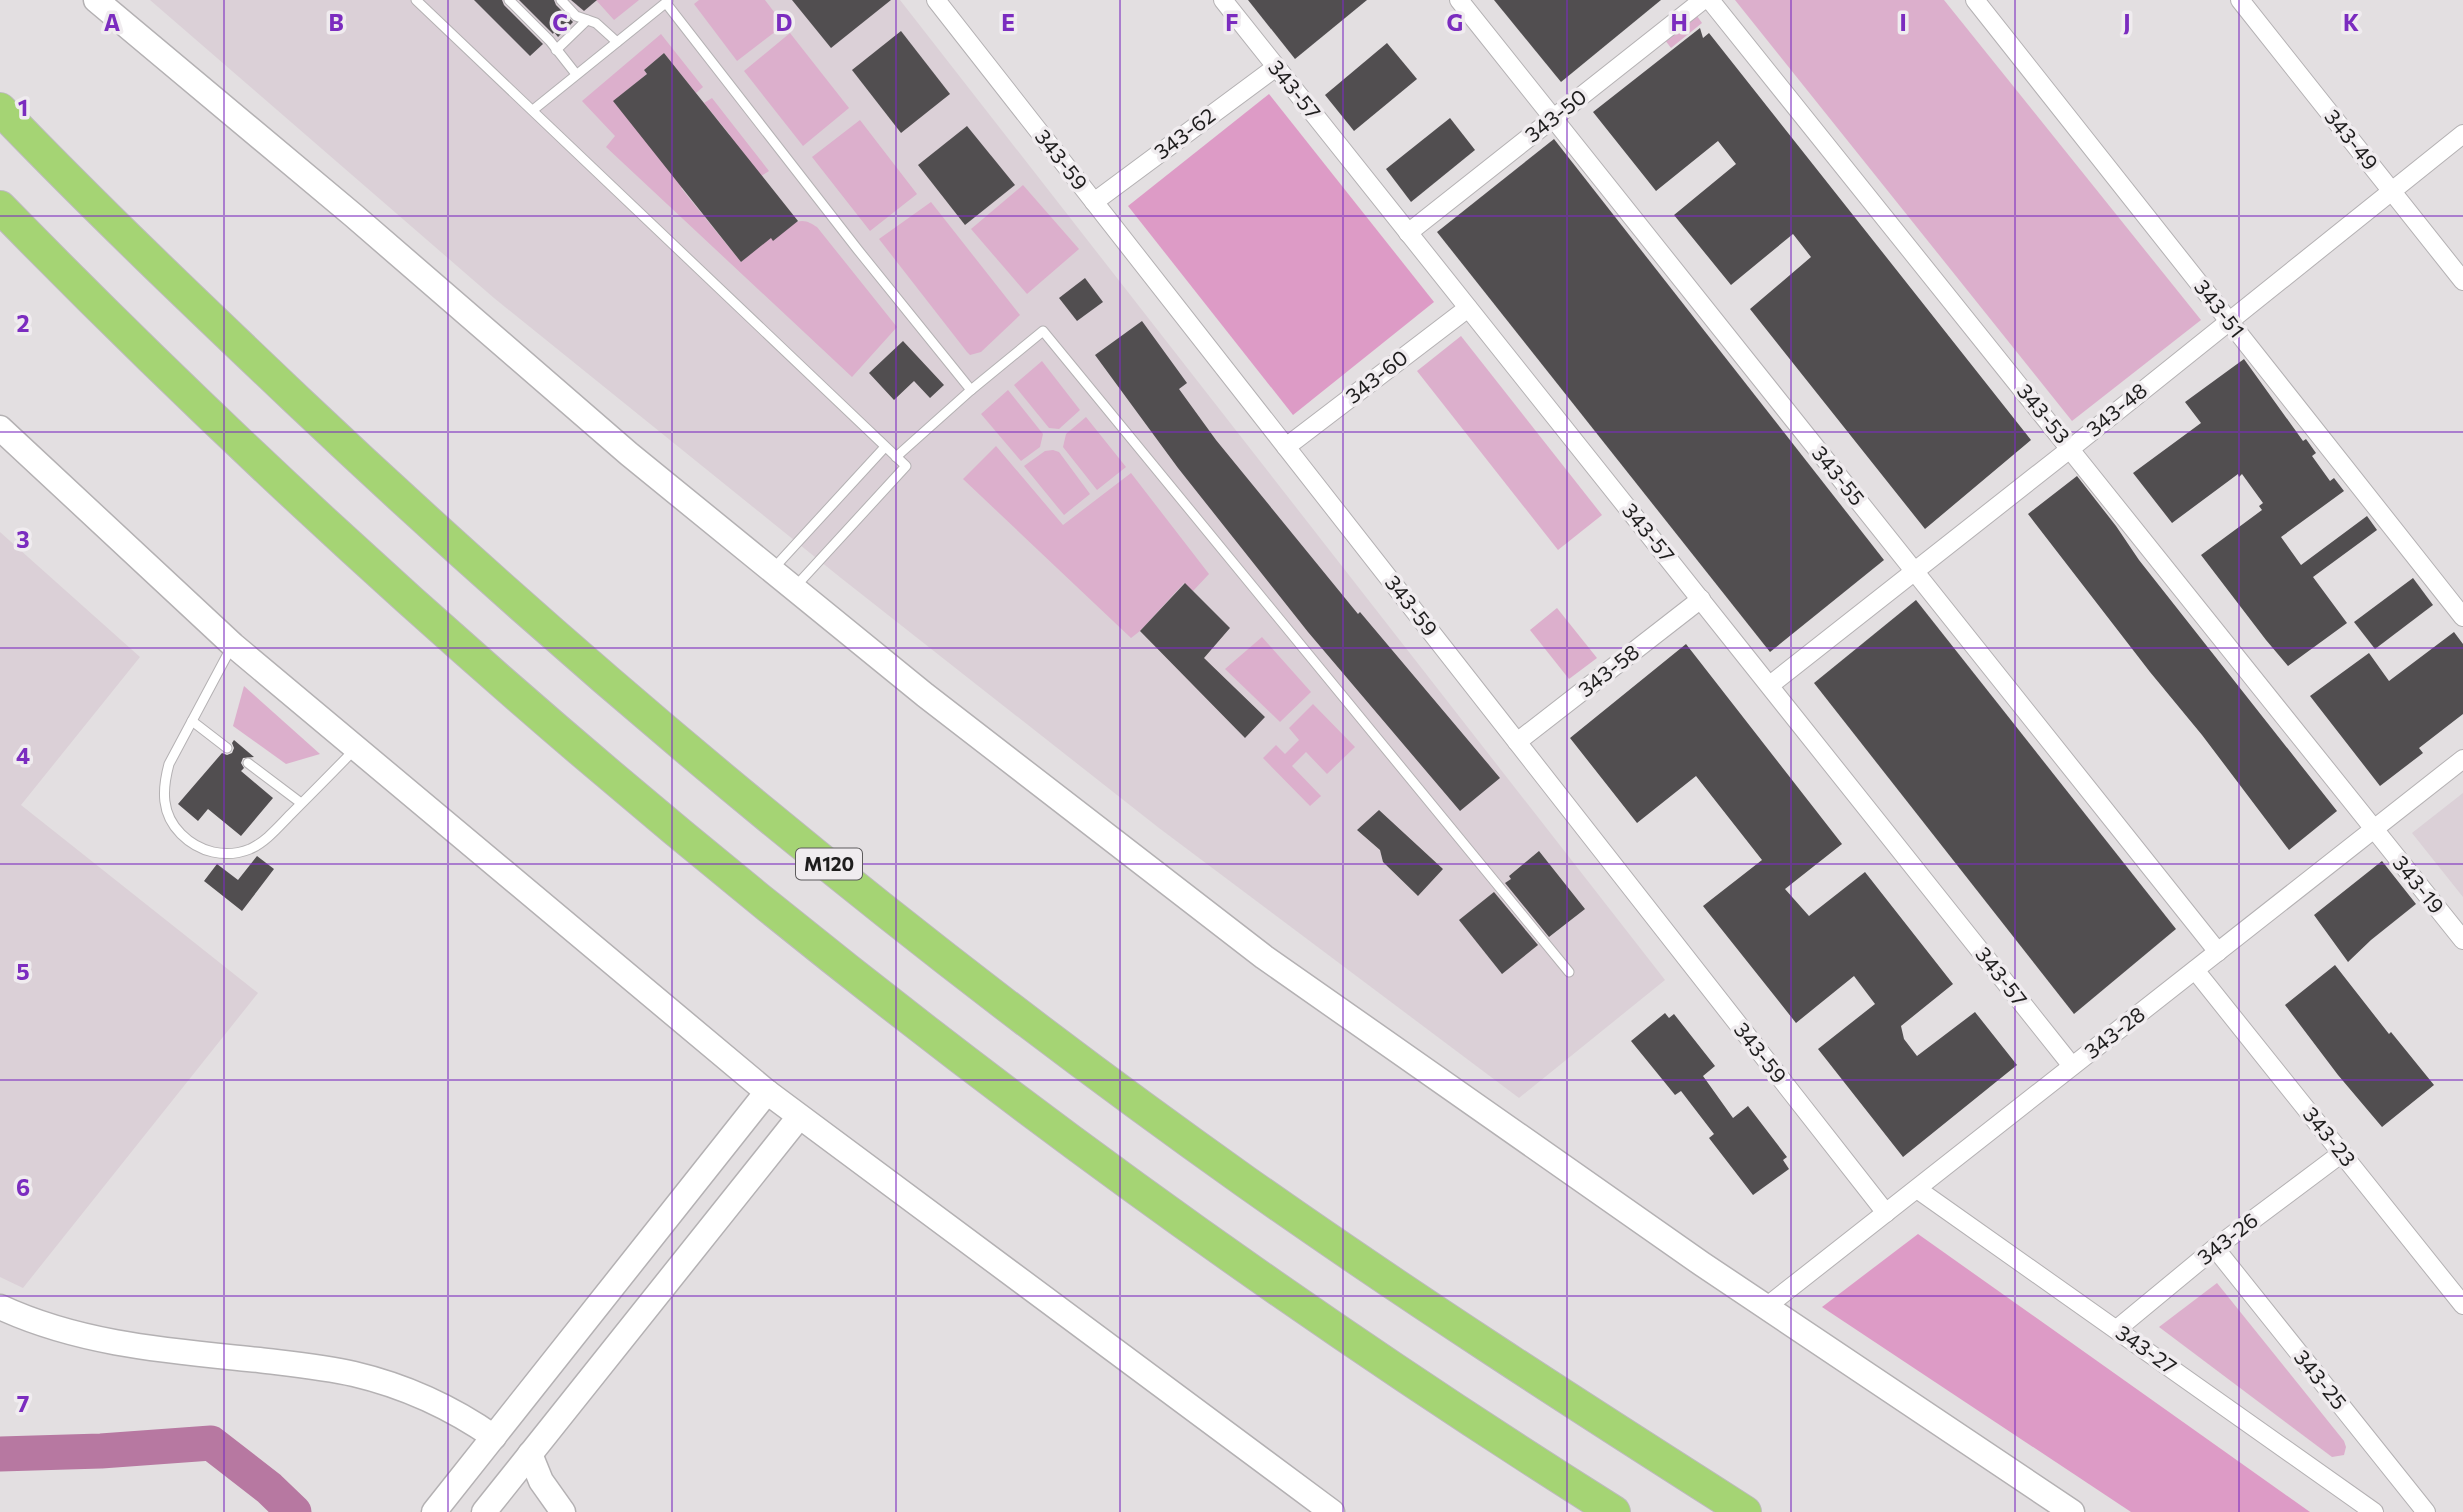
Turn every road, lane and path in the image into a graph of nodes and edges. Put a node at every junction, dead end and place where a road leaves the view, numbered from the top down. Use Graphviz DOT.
graph roads {
  1 [pos="96,0"];
  2 [pos="416,0"];
  3 [pos="509,0"];
  4 [pos="561,0"];
  5 [pos="936,0"];
  6 [pos="1223,0"];
  7 [pos="1459,0"];
  8 [pos="1703,0"];
  9 [pos="1710,0"];
  10 [pos="1975,0"];
  11 [pos="2240,0"];
  12 [pos="668,2"];
  13 [pos="587,19"];
  14 [pos="617,41"];
  15 [pos="556,50"];
  16 [pos="1276,67"];
  17 [pos="576,74"];
  18 [pos="0,109"];
  19 [pos="533,110"];
  20 [pos="1553,119"];
  21 [pos="2463,134"];
  22 [pos="2392,191"];
  23 [pos="1094,202"];
  24 [pos="0,207"];
  25 [pos="1408,233"];
  26 [pos="2463,281"];
  27 [pos="1468,308"];
  28 [pos="2228,320"];
  29 [pos="971,390"];
  30 [pos="0,428"];
  31 [pos="885,447"];
  32 [pos="1286,447"];
  33 [pos="2070,449"];
  34 [pos="896,457"];
  35 [pos="772,571"];
  36 [pos="1914,572"];
  37 [pos="793,589"];
  38 [pos="1700,600"];
  39 [pos="2463,617"];
  40 [pos="233,645"];
  41 [pos="1770,685"];
  42 [pos="192,721"];
  43 [pos="1517,742"];
  44 [pos="227,748"];
  45 [pos="356,748"];
  46 [pos="2463,759"];
  47 [pos="248,764"];
  48 [pos="302,803"];
  49 [pos="2373,830"];
  50 [pos="2463,940"];
  51 [pos="2218,952"];
  52 [pos="2195,970"];
  53 [pos="1569,972"];
  54 [pos="2073,1066"];
  55 [pos="767,1092"];
  56 [pos="799,1117"];
  57 [pos="2342,1153"];
  58 [pos="1916,1189"];
  59 [pos="1886,1213"];
  60 [pos="2215,1248"];
  61 [pos="2463,1305"];
  62 [pos="0,1307"];
  63 [pos="1766,1307"];
  64 [pos="2117,1329"];
  65 [pos="494,1437"];
  66 [pos="530,1454"];
  67 [pos="440,1505"];
  68 [pos="484,1512"];
  69 [pos="563,1512"];
  70 [pos="1332,1512"];
  71 [pos="1614,1512"];
  72 [pos="1745,1512"];
  73 [pos="2072,1512"];
  74 [pos="2374,1512"];
  75 [pos="2426,1512"];
  1 -- 35 [label="street"];
  2 -- 19 [label="lane"];
  3 -- 15 [label="lane"];
  4 -- 13 [label="lane"];
  5 -- 23 [label="street, 343-59"];
  6 -- 16 [label="street, 343-57"];
  7 -- 20 [label="street, 343-55"];
  8 -- 20 [label="street, 343-50"];
  9 -- 33 [label="street, 343-53"];
  10 -- 28 [label="street, 343-51"];
  11 -- 22 [label="street, 343-49"];
  12 -- 14 [label="lane"];
  12 -- 29 [label="lane"];
  13 -- 14 [label="lane"];
  13 -- 15 [label="lane"];
  14 -- 17 [label="lane"];
  15 -- 17 [label="lane"];
  16 -- 23 [label="street, 343-62"];
  16 -- 25 [label="street, 343-57"];
  17 -- 19 [label="lane"];
  18 -- 72 [label="highway, M120"];
  19 -- 31 [label="lane"];
  20 -- 25 [label="street, 343-50"];
  20 -- 36 [label="street, 343-55"];
  21 -- 22 [label="street, 343-48"];
  22 -- 26 [label="street, 343-49"];
  22 -- 28 [label="street, 343-48"];
  23 -- 32 [label="street, 343-59"];
  24 -- 71 [label="highway"];
  25 -- 27 [label="street, 343-57"];
  27 -- 32 [label="street, 343-60"];
  27 -- 38 [label="street, 343-57"];
  28 -- 33 [label="street, 343-48"];
  28 -- 39 [label="street, 343-51"];
  29 -- 34 [label="lane"];
  29 -- 53 [label="lane"];
  30 -- 40 [label="street"];
  31 -- 34 [label="lane"];
  31 -- 35 [label="lane"];
  32 -- 43 [label="street, 343-59"];
  33 -- 36 [label="street, 343-48"];
  33 -- 49 [label="street, 343-53"];
  34 -- 37 [label="lane"];
  35 -- 37 [label="street"];
  36 -- 41 [label="street, 343-48"];
  36 -- 51 [label="street, 343-55"];
  37 -- 63 [label="street"];
  38 -- 41 [label="street, 343-57"];
  38 -- 43 [label="street, 343-58"];
  40 -- 42 [label="lane"];
  40 -- 45 [label="street"];
  41 -- 54 [label="street, 343-57"];
  42 -- 44 [label="lane"];
  42 -- 48 [label="lane"];
  43 -- 59 [label="street, 343-59"];
  45 -- 48 [label="lane"];
  45 -- 55 [label="street"];
  46 -- 49 [label="street, 343-28"];
  47 -- 48 [label="lane"];
  49 -- 50 [label="street, 343-19"];
  49 -- 51 [label="street, 343-28"];
  51 -- 52 [label="street, 343-28"];
  52 -- 54 [label="street, 343-28"];
  52 -- 57 [label="street, 343-23"];
  54 -- 58 [label="street, 343-28"];
  55 -- 56 [label="street"];
  55 -- 65 [label="street"];
  56 -- 66 [label="street"];
  56 -- 70 [label="street"];
  57 -- 60 [label="street, 343-26"];
  57 -- 61 [label="street, 343-23"];
  58 -- 59 [label="street, 343-28"];
  58 -- 64 [label="street, 343-27"];
  59 -- 63 [label="street, 343-28"];
  60 -- 64 [label="street, 343-26"];
  60 -- 75 [label="street, 343-25"];
  62 -- 65 [label="street"];
  63 -- 73 [label="street"];
  64 -- 74 [label="street, 343-27"];
  65 -- 67 [label="street"];
  66 -- 68 [label="street"];
  66 -- 69 [label="street"];
}
